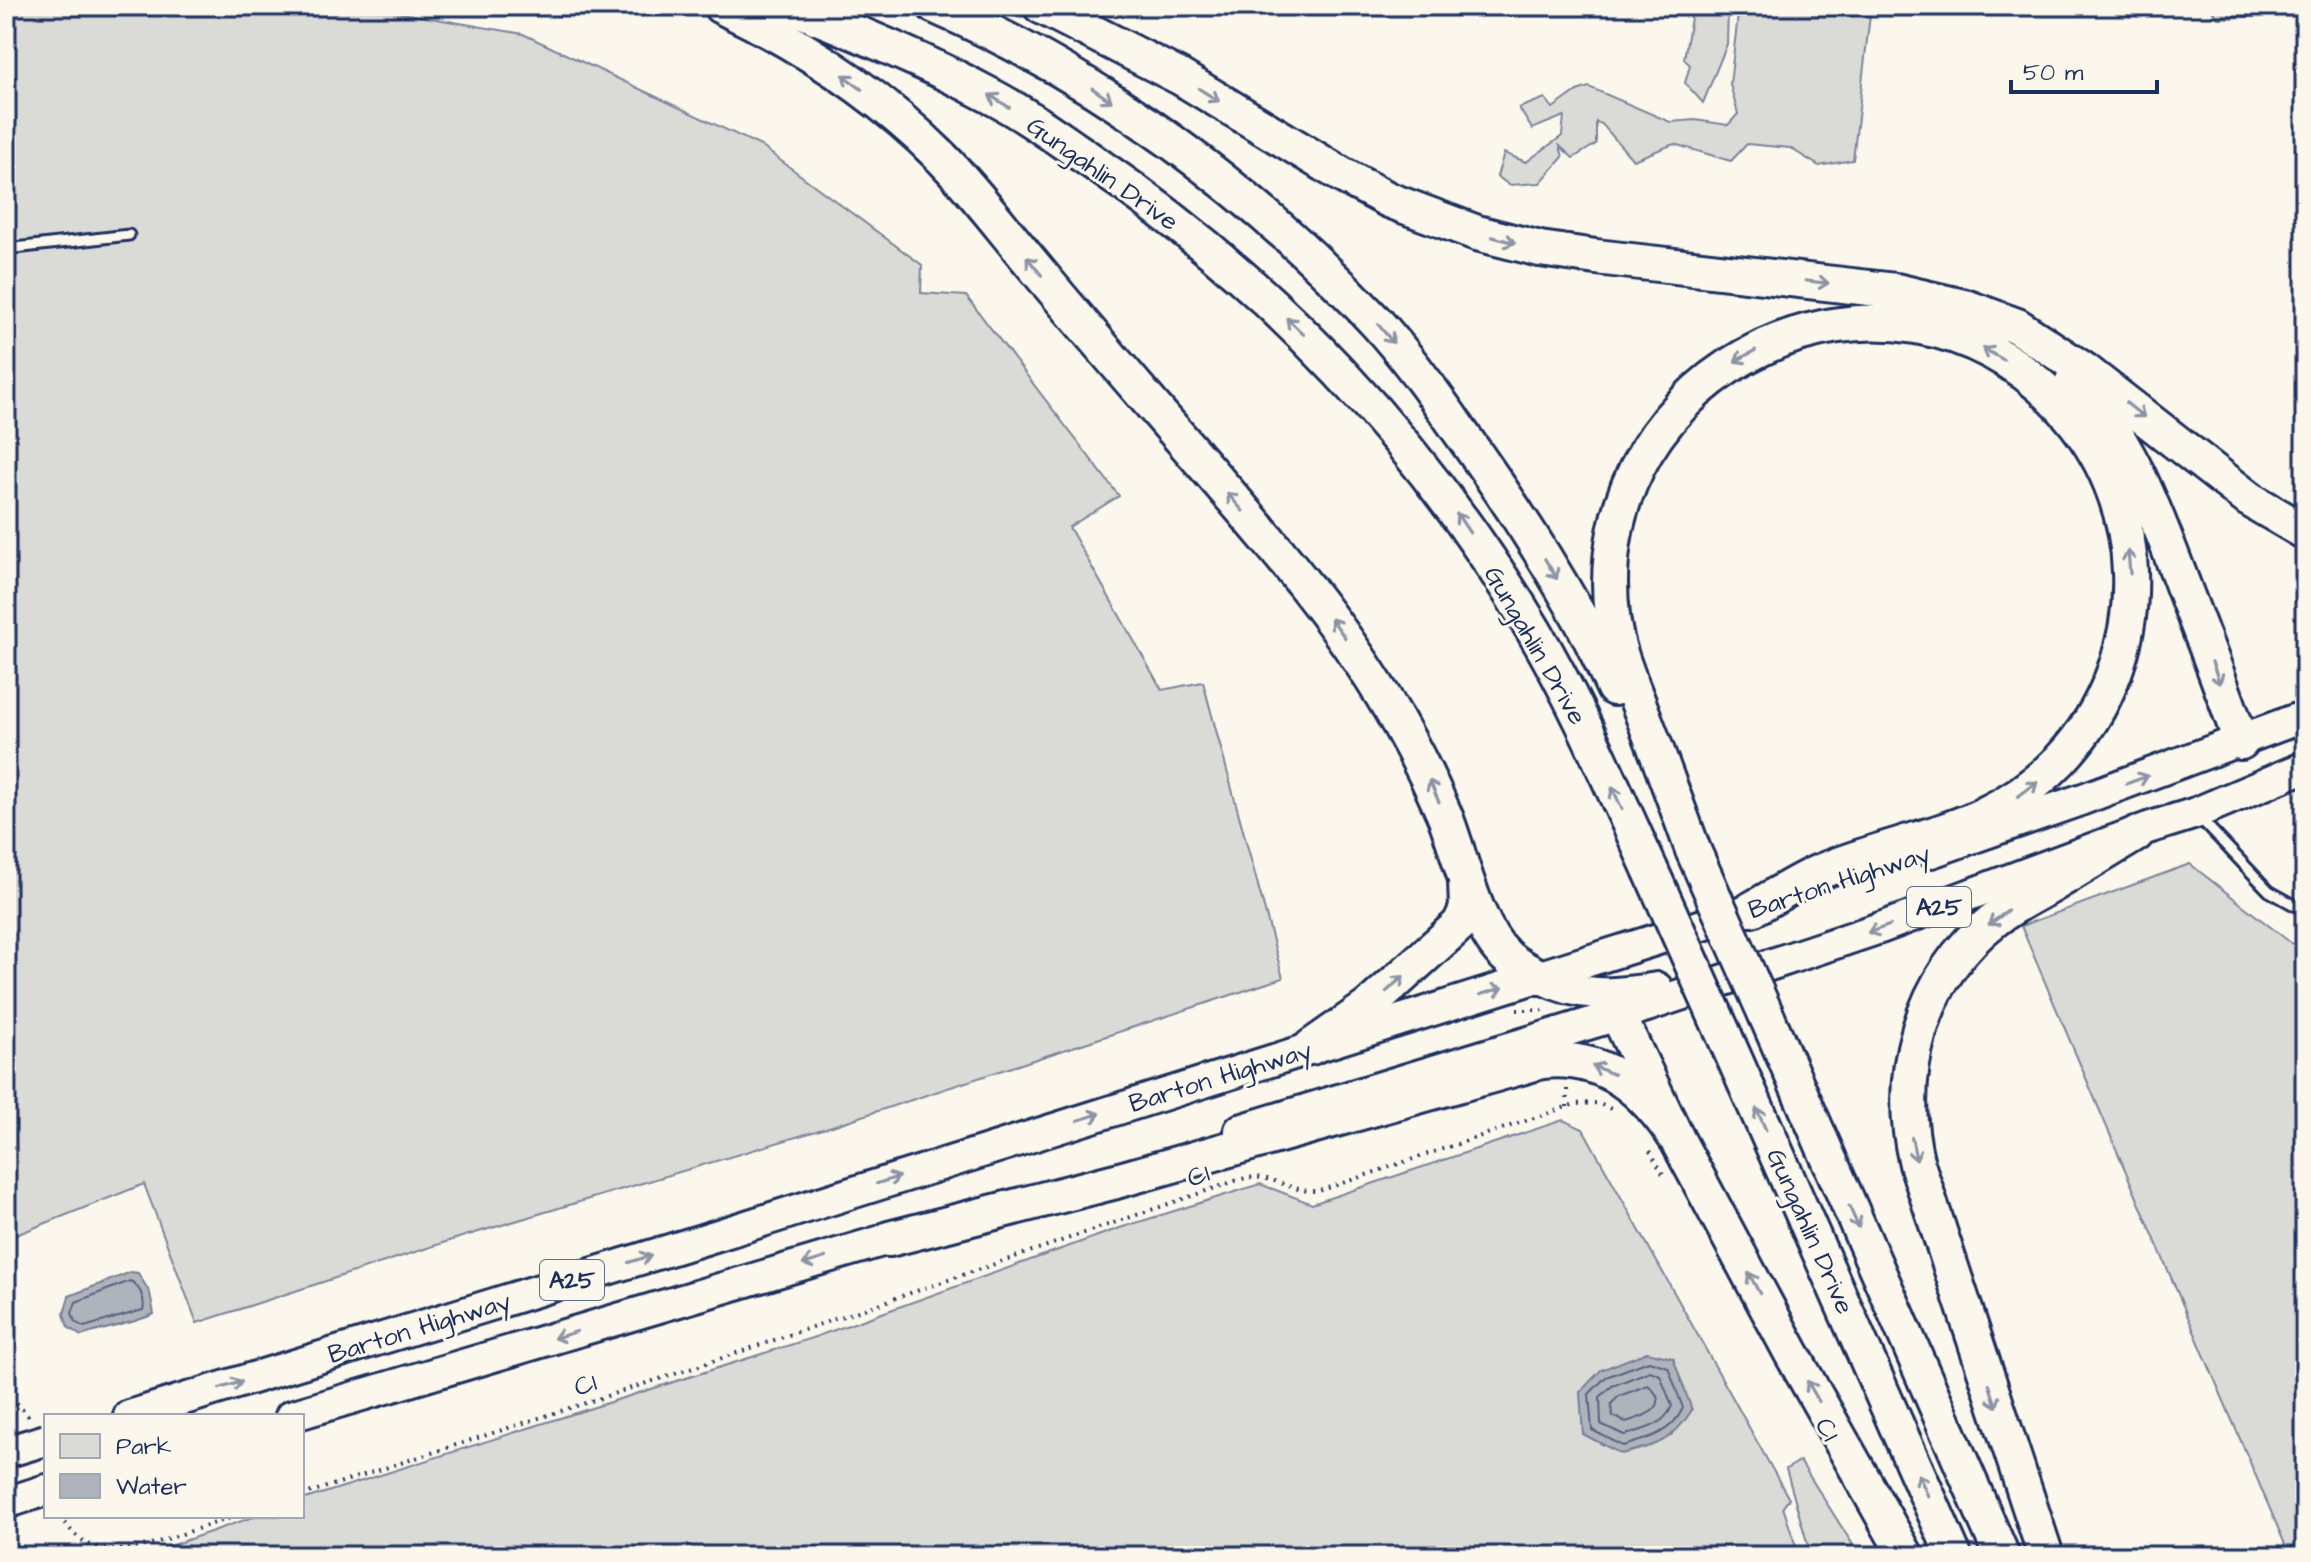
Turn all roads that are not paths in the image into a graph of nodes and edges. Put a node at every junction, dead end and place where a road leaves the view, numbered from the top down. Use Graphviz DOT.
graph roads {
  1 [pos="721,6"];
  2 [pos="791,6"];
  3 [pos="935,6"];
  4 [pos="1041,6"];
  5 [pos="129,235"];
  6 [pos="6,249"];
  7 [pos="1975,310"];
  8 [pos="2305,532"];
  9 [pos="2305,716"];
  10 [pos="2241,742"];
  11 [pos="2305,767"];
  12 [pos="2203,810"];
  13 [pos="2136,834"];
  14 [pos="1693,850"];
  15 [pos="1463,863"];
  16 [pos="1752,909"];
  17 [pos="2305,911"];
  18 [pos="1645,943"];
  19 [pos="1539,977"];
  20 [pos="1616,1004"];
  21 [pos="1572,1045"];
  22 [pos="1311,1047"];
  23 [pos="1678,1141"];
  24 [pos="889,1239"];
  25 [pos="136,1414"];
  26 [pos="298,1414"];
  27 [pos="39,1431"];
  28 [pos="6,1452"];
  29 [pos="44,1491"];
  30 [pos="10,1502"];
  31 [pos="1906,1556"];
  32 [pos="1954,1556"];
  33 [pos="2002,1556"];
  34 [pos="2046,1556"];
  15 -- 1 [label="highway, one-way"];
  32 -- 2 [label="highway, Gungahlin Drive, one-way, bridge"];
  3 -- 14 [label="highway, Gungahlin Drive, one-way"];
  4 -- 7 [label="highway, one-way"];
  5 -- 6 [label="lane"];
  7 -- 8 [label="highway, one-way"];
  7 -- 10 [label="highway, one-way"];
  9 -- 10 [label="highway, Barton Highway / A25"];
  10 -- 12 [label="highway"];
  16 -- 10 [label="highway, Barton Highway / A25, one-way"];
  11 -- 12 [label="highway, A25"];
  12 -- 13 [label="highway, A25"];
  12 -- 17 [label="lane"];
  13 -- 20 [label="highway, A25, one-way"];
  13 -- 34 [label="highway, one-way"];
  16 -- 14 [label="highway, one-way"];
  14 -- 33 [label="highway, Gungahlin Drive, one-way, bridge"];
  15 -- 19 [label="highway"];
  22 -- 15 [label="highway, one-way"];
  16 -- 18 [label="highway, Barton Highway / A25"];
  18 -- 19 [label="highway, Barton Highway / A25"];
  18 -- 20 [label="highway"];
  19 -- 20 [label="highway"];
  22 -- 19 [label="highway, Barton Highway / A25, one-way"];
  20 -- 21 [label="highway, A25"];
  20 -- 23 [label="highway"];
  23 -- 21 [label="highway, one-way"];
  21 -- 24 [label="highway"];
  25 -- 22 [label="highway, Barton Highway / A25, one-way"];
  31 -- 23 [label="highway, one-way"];
  24 -- 26 [label="highway, Barton Highway / A25, one-way"];
  27 -- 28 [label="highway, bridge"];
  29 -- 30 [label="highway"];
}
